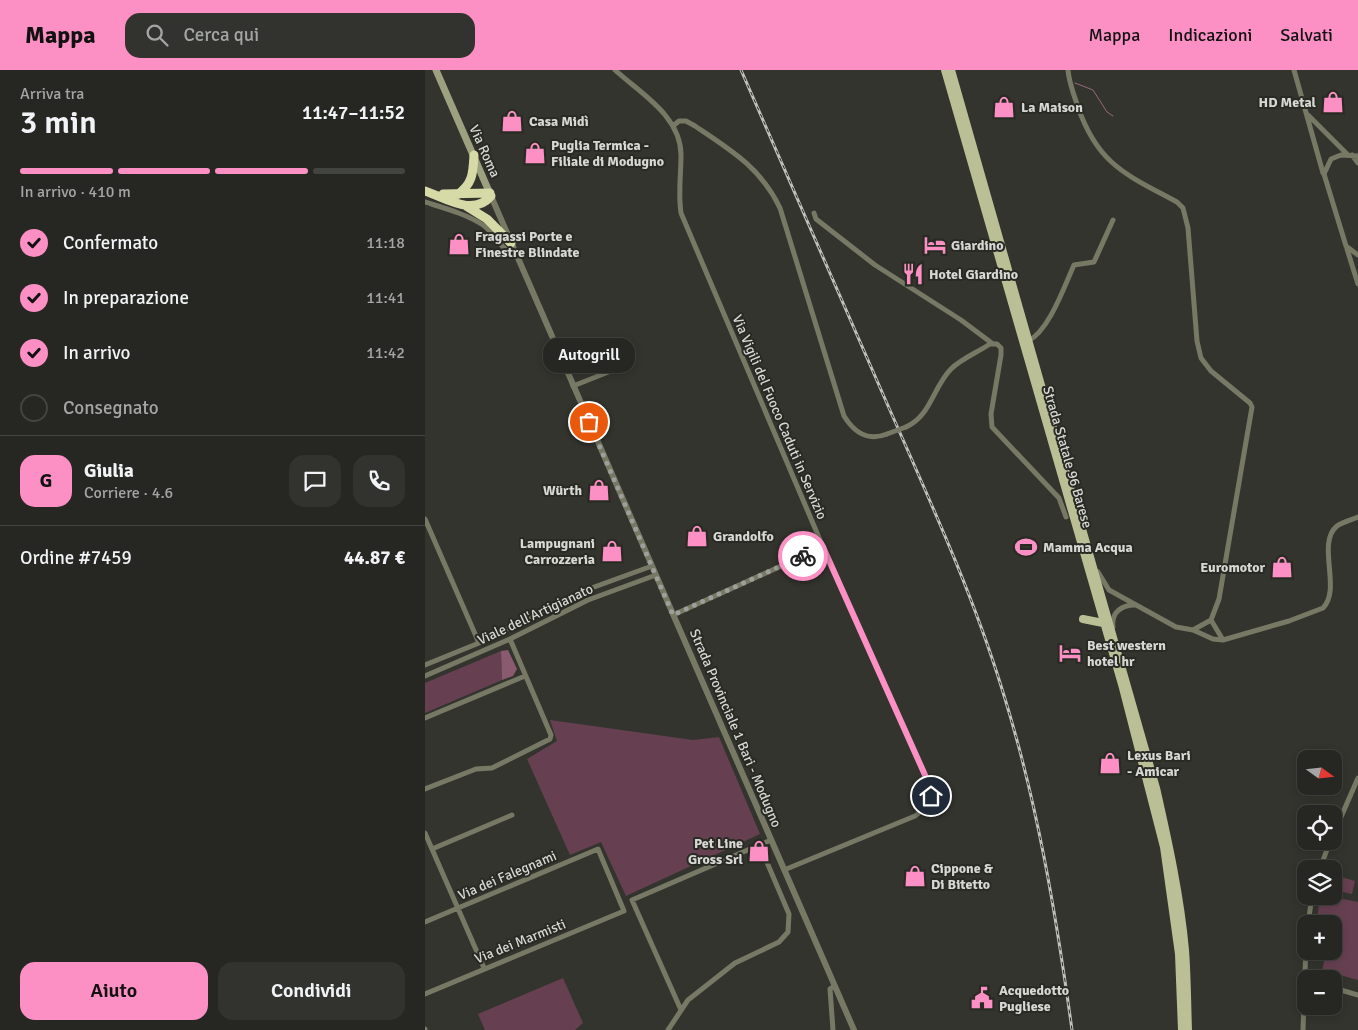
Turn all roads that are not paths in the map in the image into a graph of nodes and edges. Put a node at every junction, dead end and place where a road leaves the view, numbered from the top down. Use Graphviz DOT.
graph roads {
  1 [pos="436,70"];
  2 [pos="615,70"];
  3 [pos="945,70"];
  4 [pos="951,70"];
  5 [pos="1068,70"];
  6 [pos="1294,70"];
  7 [pos="1306,113"];
  8 [pos="673,126"];
  9 [pos="474,155"];
  10 [pos="1350,155"];
  11 [pos="1358,156"];
  12 [pos="1358,164"];
  13 [pos="1324,174"];
  14 [pos="425,190"];
  15 [pos="457,195"];
  16 [pos="491,195"];
  17 [pos="425,202"];
  18 [pos="466,206"];
  19 [pos="814,213"];
  20 [pos="1113,220"];
  21 [pos="511,243"];
  22 [pos="1346,246"];
  23 [pos="517,255"];
  24 [pos="1358,255"];
  25 [pos="1358,284"];
  26 [pos="1028,341"];
  27 [pos="993,344"];
  28 [pos="626,365"];
  29 [pos="573,386"];
  30 [pos="1066,497"];
  31 [pos="1064,508"];
  32 [pos="1069,516"];
  33 [pos="1358,517"];
  34 [pos="425,519"];
  35 [pos="1081,525"];
  36 [pos="823,547"];
  37 [pos="652,566"];
  38 [pos="656,575"];
  39 [pos="1136,605"];
  40 [pos="1099,606"];
  41 [pos="673,615"];
  42 [pos="1211,620"];
  43 [pos="1103,623"];
  44 [pos="1193,630"];
  45 [pos="510,639"];
  46 [pos="1223,640"];
  47 [pos="479,643"];
  48 [pos="1121,660"];
  49 [pos="425,665"];
  50 [pos="425,676"];
  51 [pos="525,676"];
  52 [pos="425,718"];
  53 [pos="1358,778"];
  54 [pos="425,789"];
  55 [pos="512,815"];
  56 [pos="1342,815"];
  57 [pos="425,833"];
  58 [pos="771,840"];
  59 [pos="760,846"];
  60 [pos="432,849"];
  61 [pos="784,870"];
  62 [pos="458,908"];
  63 [pos="624,911"];
  64 [pos="425,922"];
  65 [pos="484,968"];
  66 [pos="835,986"];
  67 [pos="1342,990"];
  68 [pos="425,994"];
  69 [pos="1358,995"];
  70 [pos="681,1010"];
  71 [pos="1304,1015"];
  72 [pos="668,1030"];
  73 [pos="833,1030"];
  74 [pos="854,1030"];
  75 [pos="1180,1030"];
  76 [pos="1188,1030"];
  77 [pos="1303,1030"];
  1 -- 9 [label="main road, Via Roma"];
  2 -- 8 [label="street, Via Vigili del Fuoco Caduti in Servizio"];
  3 -- 30 [label="main road, Strada Statale 96 Barese"];
  4 -- 26 [label="main road, Strada Statale 96 Barese"];
  5 -- 42 [label="street"];
  6 -- 7 [label="street"];
  7 -- 10 [label="street"];
  7 -- 13 [label="street"];
  8 -- 27 [label="street, bridge"];
  8 -- 36 [label="street, Via Vigili del Fuoco Caduti in Servizio"];
  9 -- 15 [label="highway"];
  9 -- 16 [label="main road, Via Roma"];
  10 -- 11 [label="street"];
  10 -- 12 [label="street"];
  10 -- 13 [label="street"];
  13 -- 22 [label="street"];
  14 -- 15 [label="highway"];
  14 -- 18 [label="highway"];
  15 -- 16 [label="highway"];
  16 -- 18 [label="highway"];
  16 -- 21 [label="street, Via Roma"];
  17 -- 23 [label="street"];
  18 -- 21 [label="highway"];
  19 -- 27 [label="street"];
  20 -- 26 [label="street"];
  21 -- 23 [label="street, Strada Provinciale 1 Bari - Modugno"];
  22 -- 24 [label="street"];
  22 -- 25 [label="street"];
  23 -- 29 [label="street, Strada Provinciale 1 Bari - Modugno"];
  26 -- 35 [label="main road, Strada Statale 96 Barese"];
  27 -- 31 [label="street"];
  28 -- 29 [label="street"];
  29 -- 37 [label="street, Strada Provinciale 1 Bari - Modugno"];
  30 -- 31 [label="main road"];
  30 -- 32 [label="main road, Strada Statale 96 Barese"];
  31 -- 32 [label="main road"];
  32 -- 40 [label="main road, Strada Statale 96 Barese"];
  33 -- 46 [label="street"];
  34 -- 47 [label="street"];
  35 -- 39 [label="street"];
  35 -- 48 [label="main road, Strada Statale 96 Barese"];
  36 -- 41 [label="street"];
  36 -- 61 [label="street, Via Vigili del Fuoco Caduti in Servizio"];
  37 -- 38 [label="street, Strada Provinciale 1 Bari - Modugno"];
  37 -- 47 [label="street, Viale dell'Artigianato"];
  38 -- 41 [label="street, Strada Provinciale 1 Bari - Modugno"];
  38 -- 45 [label="street, Viale dell'Artigianato"];
  39 -- 44 [label="street"];
  39 -- 48 [label="street"];
  40 -- 43 [label="main road, Strada Statale 96 Barese"];
  40 -- 43 [label="main road"];
  41 -- 58 [label="street, Strada Provinciale 1 Bari - Modugno"];
  42 -- 44 [label="street"];
  42 -- 46 [label="street"];
  43 -- 75 [label="main road, Strada Statale 96 Barese"];
  44 -- 46 [label="street"];
  45 -- 50 [label="street, Viale dell'Artigianato"];
  45 -- 51 [label="street"];
  47 -- 49 [label="street, Viale dell'Artigianato"];
  48 -- 76 [label="main road, Strada Statale 96 Barese"];
  51 -- 52 [label="street"];
  51 -- 54 [label="street"];
  53 -- 56 [label="street"];
  55 -- 60 [label="street"];
  57 -- 60 [label="street"];
  58 -- 59 [label="street"];
  58 -- 61 [label="street, Strada Provinciale 1 Bari - Modugno"];
  59 -- 70 [label="street"];
  59 -- 70 [label="street"];
  60 -- 62 [label="street"];
  61 -- 66 [label="street, Strada Provinciale 1 Bari - Modugno"];
  62 -- 63 [label="street, Via dei Falegnami"];
  62 -- 64 [label="street, Via dei Falegnami"];
  62 -- 65 [label="street"];
  63 -- 65 [label="street, Via dei Marmisti"];
  65 -- 68 [label="street, Via dei Marmisti"];
  66 -- 73 [label="street"];
  66 -- 74 [label="street, Strada Provinciale 1 Bari - Modugno"];
  67 -- 69 [label="street"];
  70 -- 72 [label="street"];
  71 -- 77 [label="street"];
}
